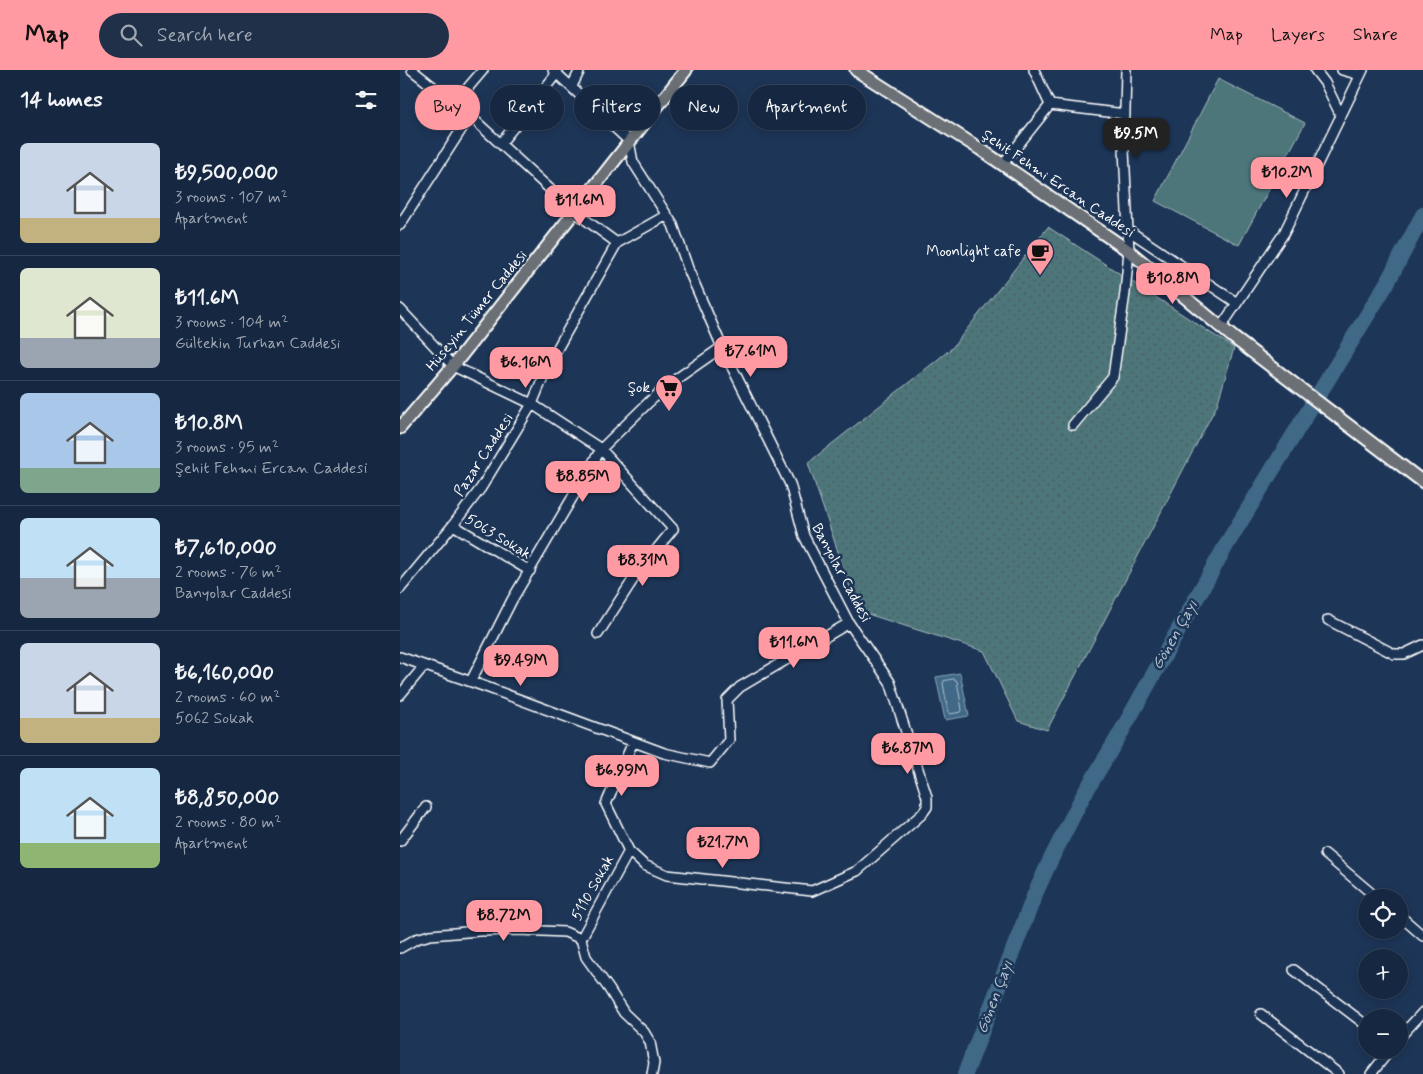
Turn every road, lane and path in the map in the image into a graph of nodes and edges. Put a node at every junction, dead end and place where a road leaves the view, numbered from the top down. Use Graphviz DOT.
graph roads {
  1 [pos="412,70"];
  2 [pos="483,70"];
  3 [pos="580,70"];
  4 [pos="686,70"];
  5 [pos="856,70"];
  6 [pos="1034,70"];
  7 [pos="1126,70"];
  8 [pos="1315,70"];
  9 [pos="1342,70"];
  10 [pos="555,72"];
  11 [pos="1362,73"];
  12 [pos="869,74"];
  13 [pos="432,85"];
  14 [pos="470,85"];
  15 [pos="572,86"];
  16 [pos="1050,105"];
  17 [pos="1125,114"];
  18 [pos="1341,116"];
  19 [pos="480,125"];
  20 [pos="461,130"];
  21 [pos="629,141"];
  22 [pos="501,143"];
  23 [pos="1003,164"];
  24 [pos="576,212"];
  25 [pos="667,215"];
  26 [pos="401,223"];
  27 [pos="1128,230"];
  28 [pos="616,243"];
  29 [pos="1129,251"];
  30 [pos="1237,303"];
  31 [pos="400,309"];
  32 [pos="1221,327"];
  33 [pos="722,347"];
  34 [pos="454,366"];
  35 [pos="532,404"];
  36 [pos="1073,425"];
  37 [pos="400,428"];
  38 [pos="601,449"];
  39 [pos="1420,480"];
  40 [pos="453,525"];
  41 [pos="530,571"];
  42 [pos="400,589"];
  43 [pos="1328,620"];
  44 [pos="849,623"];
  45 [pos="598,634"];
  46 [pos="1423,645"];
  47 [pos="400,657"];
  48 [pos="424,666"];
  49 [pos="471,682"];
  50 [pos="400,694"];
  51 [pos="633,742"];
  52 [pos="426,808"];
  53 [pos="400,841"];
  54 [pos="629,851"];
  55 [pos="1325,854"];
  56 [pos="1366,889"];
  57 [pos="1408,922"];
  58 [pos="1422,933"];
  59 [pos="581,939"];
  60 [pos="400,948"];
  61 [pos="1294,970"];
  62 [pos="1423,1012"];
  63 [pos="1262,1014"];
  64 [pos="1358,1019"];
  65 [pos="1408,1028"];
  66 [pos="1383,1059"];
  67 [pos="652,1074"];
  68 [pos="1340,1074"];
  69 [pos="1371,1074"];
  1 -- 13 [label="street"];
  2 -- 14 [label="street"];
  3 -- 15 [label="street"];
  4 -- 21 [label="main road, Hüseyin Tümer Caddesi"];
  5 -- 12 [label="main road, Şehit Fehmi Ercan Caddesi"];
  6 -- 16 [label="street"];
  7 -- 17 [label="street"];
  8 -- 18 [label="street"];
  9 -- 11 [label="street"];
  10 -- 15 [label="street"];
  10 -- 22 [label="street"];
  11 -- 18 [label="street"];
  12 -- 23 [label="main road, Şehit Fehmi Ercan Caddesi"];
  15 -- 21 [label="street"];
  16 -- 17 [label="street"];
  16 -- 23 [label="street"];
  17 -- 27 [label="street"];
  18 -- 30 [label="street"];
  19 -- 22 [label="street"];
  20 -- 26 [label="street"];
  21 -- 24 [label="main road, Hüseyin Tümer Caddesi"];
  21 -- 25 [label="street, Banyolar Caddesi"];
  22 -- 24 [label="street"];
  23 -- 29 [label="main road, Şehit Fehmi Ercan Caddesi"];
  24 -- 28 [label="street"];
  24 -- 34 [label="main road, Hüseyin Tümer Caddesi"];
  25 -- 28 [label="street"];
  25 -- 33 [label="street, Banyolar Caddesi"];
  27 -- 29 [label="street"];
  27 -- 30 [label="street"];
  28 -- 35 [label="street, Pazar Caddesi"];
  29 -- 32 [label="main road, Şehit Fehmi Ercan Caddesi"];
  29 -- 36 [label="street"];
  30 -- 32 [label="street"];
  31 -- 34 [label="street"];
  32 -- 39 [label="main road, Şehit Fehmi Ercan Caddesi"];
  33 -- 38 [label="street"];
  33 -- 44 [label="street, Banyolar Caddesi"];
  34 -- 35 [label="street"];
  34 -- 37 [label="main road, Hüseyin Tümer Caddesi"];
  35 -- 38 [label="street"];
  35 -- 40 [label="street, Pazar Caddesi"];
  38 -- 41 [label="street"];
  38 -- 45 [label="street"];
  40 -- 41 [label="street, 5063 Sokak"];
  40 -- 42 [label="street, Pazar Caddesi"];
  41 -- 49 [label="street"];
  43 -- 46 [label="street"];
  44 -- 51 [label="street"];
  44 -- 54 [label="street, Banyolar Caddesi"];
  47 -- 48 [label="street"];
  48 -- 49 [label="street"];
  48 -- 50 [label="street"];
  49 -- 51 [label="street"];
  51 -- 54 [label="street, 5110 Sokak"];
  52 -- 53 [label="street"];
  54 -- 59 [label="street, 5110 Sokak"];
  55 -- 56 [label="street"];
  57 -- 58 [label="street"];
  59 -- 60 [label="street"];
  59 -- 67 [label="street"];
  61 -- 64 [label="street"];
  62 -- 65 [label="street"];
  63 -- 68 [label="street"];
  66 -- 69 [label="street"];
}
